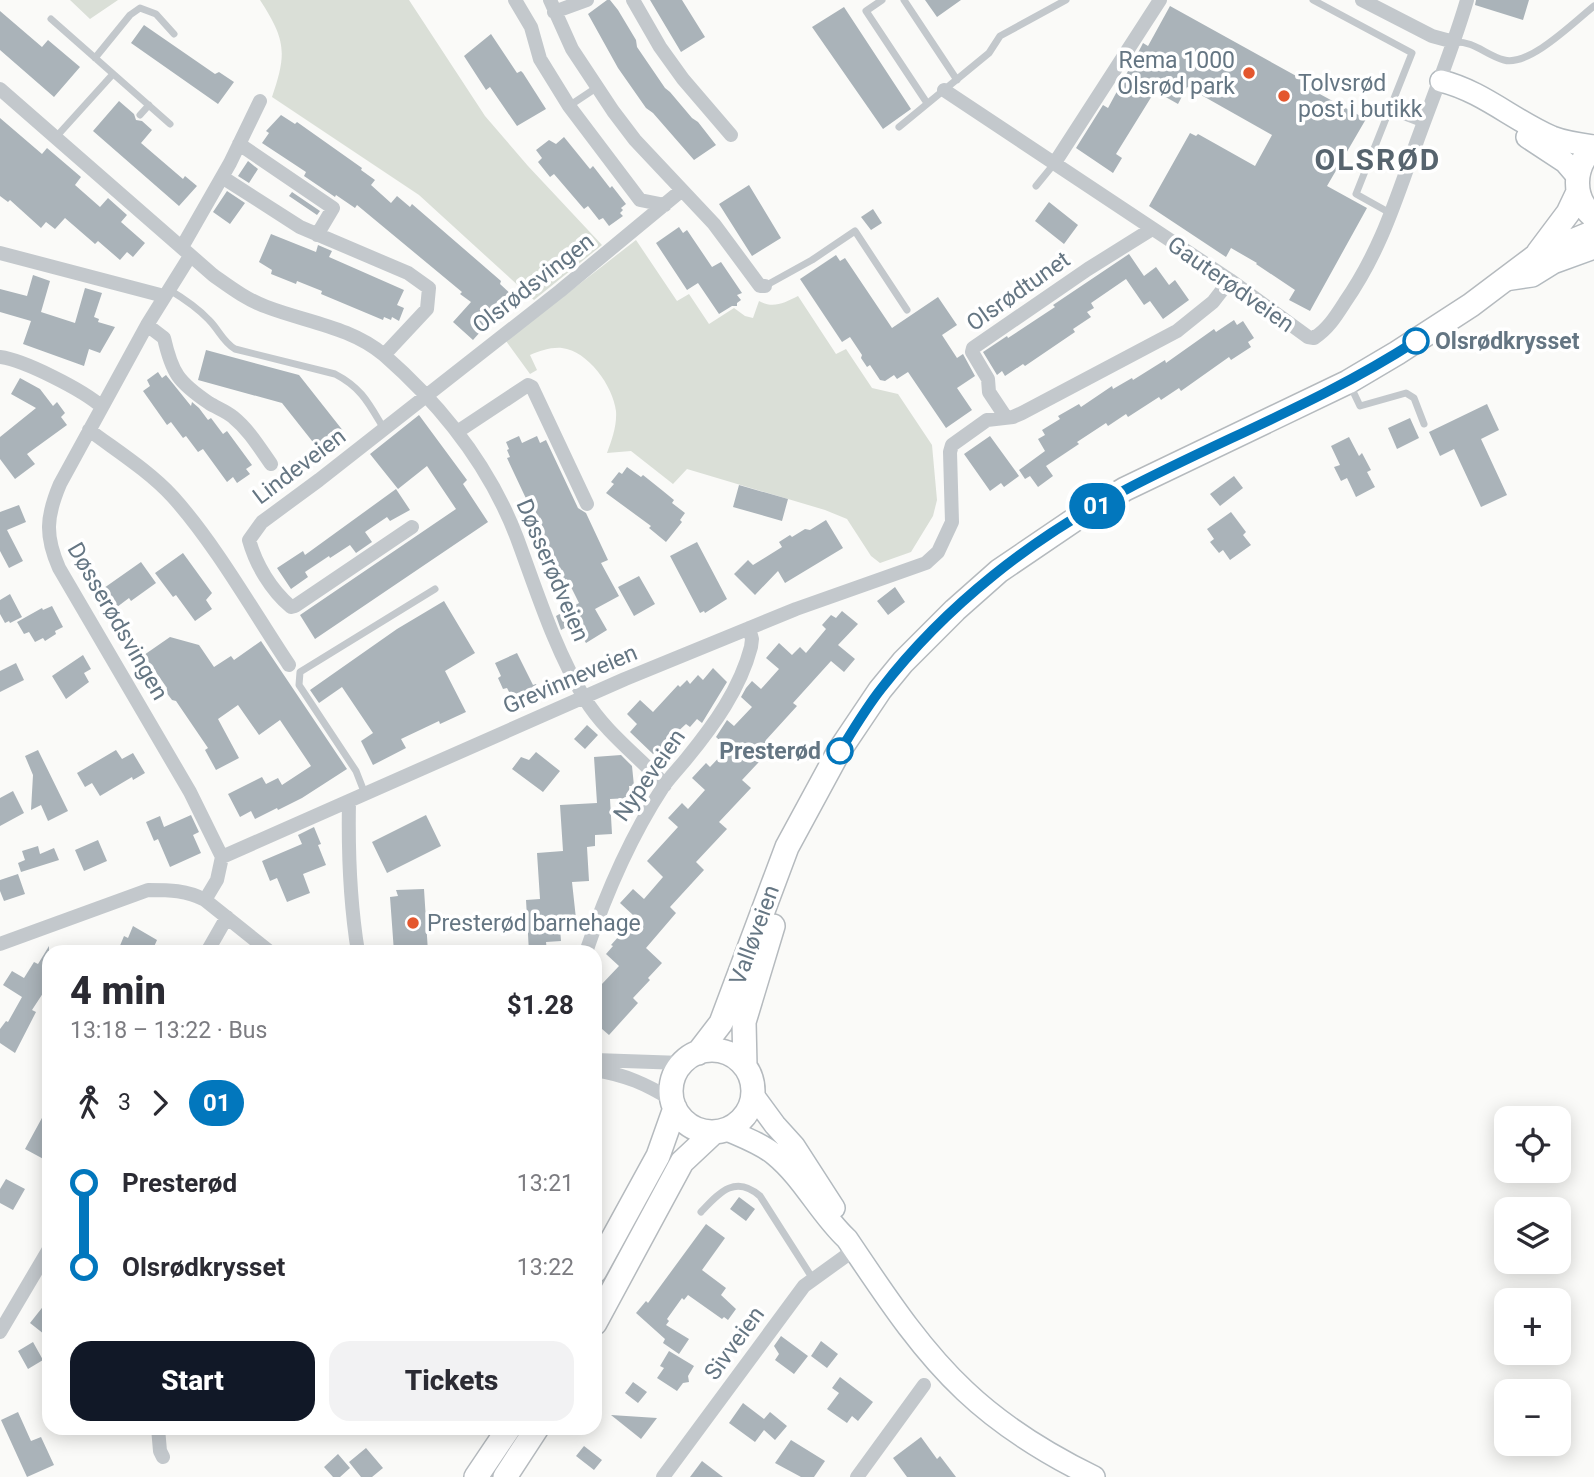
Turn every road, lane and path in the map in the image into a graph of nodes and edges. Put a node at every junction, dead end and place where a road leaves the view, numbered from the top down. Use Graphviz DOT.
graph roads {
  1 [pos="515,0"];
  2 [pos="587,0"];
  3 [pos="633,0"];
  4 [pos="882,0"];
  5 [pos="904,0"];
  6 [pos="1066,0"];
  7 [pos="1160,0"];
  8 [pos="1313,0"];
  9 [pos="1362,0"];
  10 [pos="1467,0"];
  11 [pos="552,6"];
  12 [pos="1594,6"];
  13 [pos="51,19"];
  14 [pos="174,34"];
  15 [pos="1454,42"];
  16 [pos="95,58"];
  17 [pos="113,74"];
  18 [pos="957,80"];
  19 [pos="1441,81"];
  20 [pos="596,88"];
  21 [pos="0,89"];
  22 [pos="944,90"];
  23 [pos="260,101"];
  24 [pos="928,103"];
  25 [pos="149,105"];
  26 [pos="569,106"];
  27 [pos="1389,111"];
  28 [pos="140,115"];
  29 [pos="170,124"];
  30 [pos="1424,124"];
  31 [pos="899,127"];
  32 [pos="731,135"];
  33 [pos="56,138"];
  34 [pos="239,144"];
  35 [pos="1594,146"];
  36 [pos="1054,164"];
  37 [pos="222,177"];
  38 [pos="1577,184"];
  39 [pos="1035,186"];
  40 [pos="682,190"];
  41 [pos="665,205"];
  42 [pos="1391,214"];
  43 [pos="1594,217"];
  44 [pos="1152,229"];
  45 [pos="1594,232"];
  46 [pos="317,235"];
  47 [pos="1594,248"];
  48 [pos="186,252"];
  49 [pos="0,253"];
  50 [pos="1536,256"];
  51 [pos="1230,280"];
  52 [pos="1505,280"];
  53 [pos="765,286"];
  54 [pos="166,293"];
  55 [pos="907,310"];
  56 [pos="147,325"];
  57 [pos="384,355"];
  58 [pos="0,357"];
  59 [pos="1348,382"];
  60 [pos="427,396"];
  61 [pos="102,407"];
  62 [pos="1005,416"];
  63 [pos="1424,424"];
  64 [pos="89,430"];
  65 [pos="384,430"];
  66 [pos="457,432"];
  67 [pos="271,464"];
  68 [pos="586,504"];
  69 [pos="412,527"];
  70 [pos="435,589"];
  71 [pos="749,628"];
  72 [pos="289,665"];
  73 [pos="584,698"];
  74 [pos="665,785"];
  75 [pos="365,795"];
  76 [pos="349,802"];
  77 [pos="806,815"];
  78 [pos="222,857"];
  79 [pos="205,900"];
  80 [pos="227,917"];
  81 [pos="0,944"];
  82 [pos="211,945"];
  83 [pos="261,945"];
  84 [pos="357,945"];
  85 [pos="588,945"];
  86 [pos="690,1058"];
  87 [pos="602,1060"];
  88 [pos="745,1066"];
  89 [pos="602,1071"];
  90 [pos="753,1095"];
  91 [pos="674,1104"];
  92 [pos="720,1131"];
  93 [pos="701,1212"];
  94 [pos="851,1244"];
  95 [pos="602,1258"];
  96 [pos="42,1261"];
  97 [pos="813,1279"];
  98 [pos="602,1309"];
  99 [pos="0,1332"];
  100 [pos="924,1385"];
  101 [pos="159,1435"];
  102 [pos="504,1435"];
  103 [pos="532,1435"];
  104 [pos="163,1457"];
  105 [pos="476,1477"];
  106 [pos="505,1477"];
  107 [pos="663,1477"];
  108 [pos="857,1477"];
  109 [pos="1094,1477"];
  1 -- 26 [label="street"];
  2 -- 11 [label="street"];
  3 -- 32 [label="street"];
  4 -- 24 [label="lane"];
  5 -- 18 [label="lane"];
  6 -- 18 [label="lane"];
  7 -- 36 [label="street"];
  8 -- 27 [label="lane"];
  9 -- 15 [label="street"];
  10 -- 15 [label="street, Gauterødveien"];
  11 -- 20 [label="street"];
  12 -- 15 [label="lane"];
  13 -- 16 [label="lane"];
  14 -- 16 [label="lane"];
  15 -- 19 [label="street, Gauterødveien"];
  16 -- 17 [label="lane"];
  17 -- 25 [label="lane"];
  17 -- 33 [label="lane"];
  18 -- 22 [label="lane"];
  19 -- 30 [label="street, Gauterødveien"];
  19 -- 35 [label="main road"];
  19 -- 38 [label="main road"];
  20 -- 26 [label="lane"];
  20 -- 40 [label="street"];
  21 -- 33 [label="street, Døsserødveien"];
  22 -- 24 [label="lane"];
  22 -- 36 [label="street, Gauterødveien"];
  23 -- 34 [label="street, Døsserødsvingen"];
  24 -- 31 [label="lane"];
  25 -- 28 [label="lane"];
  25 -- 29 [label="lane"];
  26 -- 41 [label="street"];
  27 -- 30 [label="lane"];
  27 -- 42 [label="lane"];
  30 -- 42 [label="street, Gauterødveien"];
  33 -- 48 [label="street, Døsserødveien"];
  34 -- 37 [label="street, Døsserødsvingen"];
  34 -- 46 [label="street"];
  35 -- 38 [label="main road, Valløveien"];
  36 -- 39 [label="lane"];
  36 -- 44 [label="street, Gauterødveien"];
  37 -- 46 [label="street"];
  37 -- 48 [label="street, Døsserødsvingen"];
  38 -- 43 [label="main road"];
  38 -- 50 [label="main road, Valløveien"];
  40 -- 41 [label="street, Olsrødsvingen"];
  40 -- 53 [label="street"];
  41 -- 60 [label="street, Olsrødsvingen"];
  42 -- 51 [label="street, Gauterødveien"];
  44 -- 51 [label="street, Gauterødveien"];
  44 -- 62 [label="street, Olsrødtunet"];
  45 -- 50 [label="main road, Valløveien"];
  46 -- 57 [label="street"];
  47 -- 52 [label="main road"];
  48 -- 54 [label="street, Døsserødsvingen"];
  48 -- 57 [label="street, Døsserødveien"];
  49 -- 54 [label="street"];
  50 -- 52 [label="main road, Valløveien"];
  51 -- 62 [label="street"];
  52 -- 59 [label="main road, Valløveien"];
  53 -- 55 [label="lane"];
  54 -- 56 [label="street, Døsserødsvingen"];
  54 -- 65 [label="lane"];
  56 -- 61 [label="street, Døsserødsvingen"];
  56 -- 67 [label="street"];
  57 -- 60 [label="street, Døsserødveien"];
  58 -- 61 [label="street"];
  59 -- 63 [label="lane"];
  59 -- 77 [label="main road, Valløveien"];
  60 -- 65 [label="street, Lindeveien"];
  60 -- 66 [label="street, Døsserødveien"];
  61 -- 64 [label="street, Døsserødsvingen"];
  62 -- 71 [label="street, Grevinneveien"];
  64 -- 72 [label="street"];
  64 -- 78 [label="street, Døsserødsvingen"];
  65 -- 69 [label="street, Lindeveien"];
  66 -- 68 [label="street"];
  66 -- 73 [label="street, Døsserødveien"];
  70 -- 75 [label="lane"];
  71 -- 73 [label="street, Grevinneveien"];
  71 -- 74 [label="street, Nypeveien"];
  73 -- 74 [label="street, Døsserødveien"];
  73 -- 75 [label="street, Grevinneveien"];
  74 -- 85 [label="street, Nypeveien"];
  75 -- 76 [label="street, Grevinneveien"];
  76 -- 78 [label="street, Grevinneveien"];
  76 -- 84 [label="street"];
  77 -- 86 [label="main road, Valløveien"];
  77 -- 88 [label="main road, Valløveien"];
  78 -- 79 [label="street"];
  79 -- 80 [label="street"];
  79 -- 81 [label="street"];
  80 -- 82 [label="street"];
  80 -- 83 [label="street"];
  86 -- 87 [label="street"];
  86 -- 88 [label="main road"];
  86 -- 91 [label="main road"];
  88 -- 90 [label="main road"];
  89 -- 91 [label="street"];
  90 -- 92 [label="main road"];
  90 -- 94 [label="main road"];
  91 -- 92 [label="main road"];
  91 -- 95 [label="main road"];
  92 -- 94 [label="main road"];
  92 -- 98 [label="main road"];
  93 -- 97 [label="lane"];
  94 -- 97 [label="street, Sivveien"];
  94 -- 109 [label="main road"];
  96 -- 99 [label="street"];
  97 -- 107 [label="street, Sivveien"];
  100 -- 108 [label="street"];
  101 -- 104 [label="street"];
  102 -- 105 [label="main road"];
  103 -- 106 [label="main road"];
}
